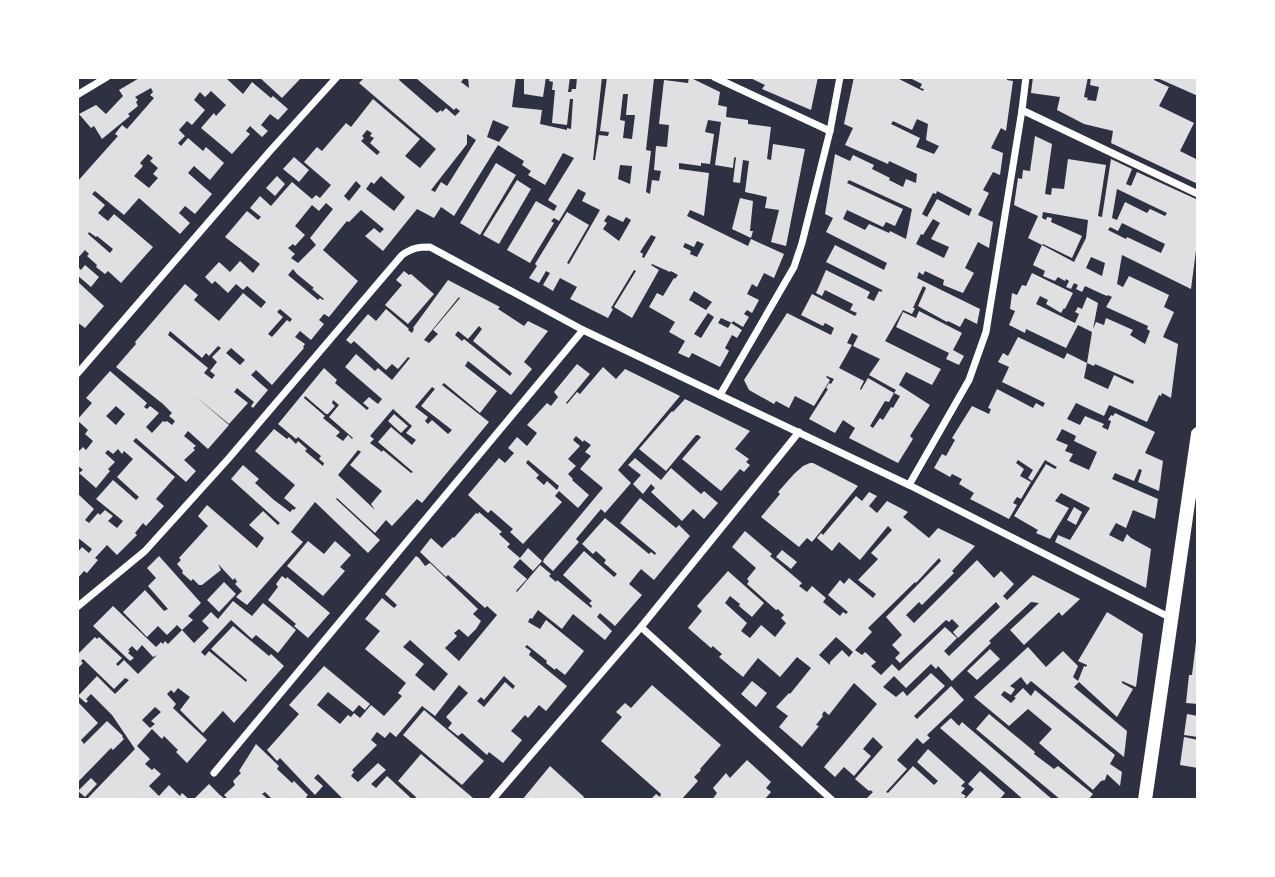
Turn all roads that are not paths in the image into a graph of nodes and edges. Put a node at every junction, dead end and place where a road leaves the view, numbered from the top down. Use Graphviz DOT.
graph roads {
  1 [pos="107,77"];
  2 [pos="337,77"];
  3 [pos="714,77"];
  4 [pos="840,77"];
  5 [pos="1026,77"];
  6 [pos="77,95"];
  7 [pos="1022,110"];
  8 [pos="830,131"];
  9 [pos="1198,194"];
  10 [pos="583,330"];
  11 [pos="77,374"];
  12 [pos="720,395"];
  13 [pos="799,432"];
  14 [pos="1198,434"];
  15 [pos="909,485"];
  16 [pos="77,607"];
  17 [pos="1171,618"];
  18 [pos="641,627"];
  19 [pos="214,773"];
  20 [pos="492,800"];
  21 [pos="832,800"];
  22 [pos="1145,800"];
  1 -- 6 [label="street"];
  2 -- 11 [label="street"];
  3 -- 8 [label="street"];
  4 -- 8 [label="street"];
  5 -- 7 [label="street"];
  7 -- 9 [label="street"];
  7 -- 15 [label="street"];
  8 -- 12 [label="street"];
  10 -- 12 [label="street"];
  10 -- 16 [label="street"];
  10 -- 19 [label="street"];
  12 -- 13 [label="street"];
  13 -- 15 [label="street"];
  13 -- 18 [label="street"];
  14 -- 17 [label="main road"];
  15 -- 17 [label="street"];
  17 -- 22 [label="main road"];
  18 -- 20 [label="street"];
  18 -- 21 [label="street"];
}
